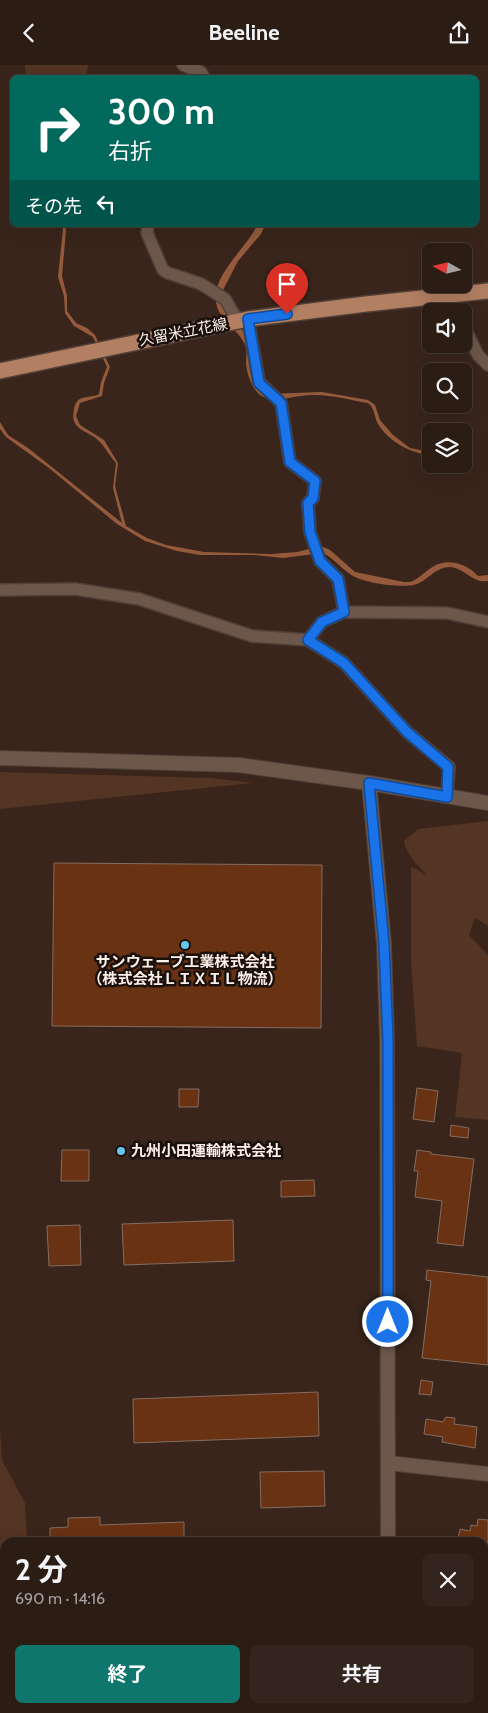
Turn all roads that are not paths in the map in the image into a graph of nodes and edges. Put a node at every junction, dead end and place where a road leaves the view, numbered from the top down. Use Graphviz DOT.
graph roads {
  1 [pos="183,65"];
  2 [pos="202,75"];
  3 [pos="148,227"];
  4 [pos="488,291"];
  5 [pos="445,295"];
  6 [pos="450,303"];
  7 [pos="243,320"];
  8 [pos="472,343"];
  9 [pos="488,365"];
  10 [pos="0,371"];
  11 [pos="0,590"];
  12 [pos="344,612"];
  13 [pos="488,622"];
  14 [pos="308,640"];
  15 [pos="0,758"];
  16 [pos="369,783"];
  17 [pos="447,797"];
  18 [pos="488,803"];
  19 [pos="388,1463"];
  20 [pos="488,1474"];
  21 [pos="388,1537"];
  1 -- 2 [label="street"];
  3 -- 7 [label="street"];
  4 -- 5 [label="main road, 久留米立花線"];
  5 -- 6 [label="street"];
  5 -- 7 [label="main road, 久留米立花線"];
  7 -- 10 [label="main road, 久留米立花線"];
  7 -- 12 [label="street"];
  8 -- 9 [label="street"];
  11 -- 14 [label="street"];
  12 -- 13 [label="street"];
  12 -- 14 [label="street"];
  14 -- 17 [label="street"];
  15 -- 16 [label="street"];
  16 -- 17 [label="street"];
  16 -- 19 [label="street"];
  17 -- 18 [label="street"];
  19 -- 20 [label="street"];
  19 -- 21 [label="street"];
}
